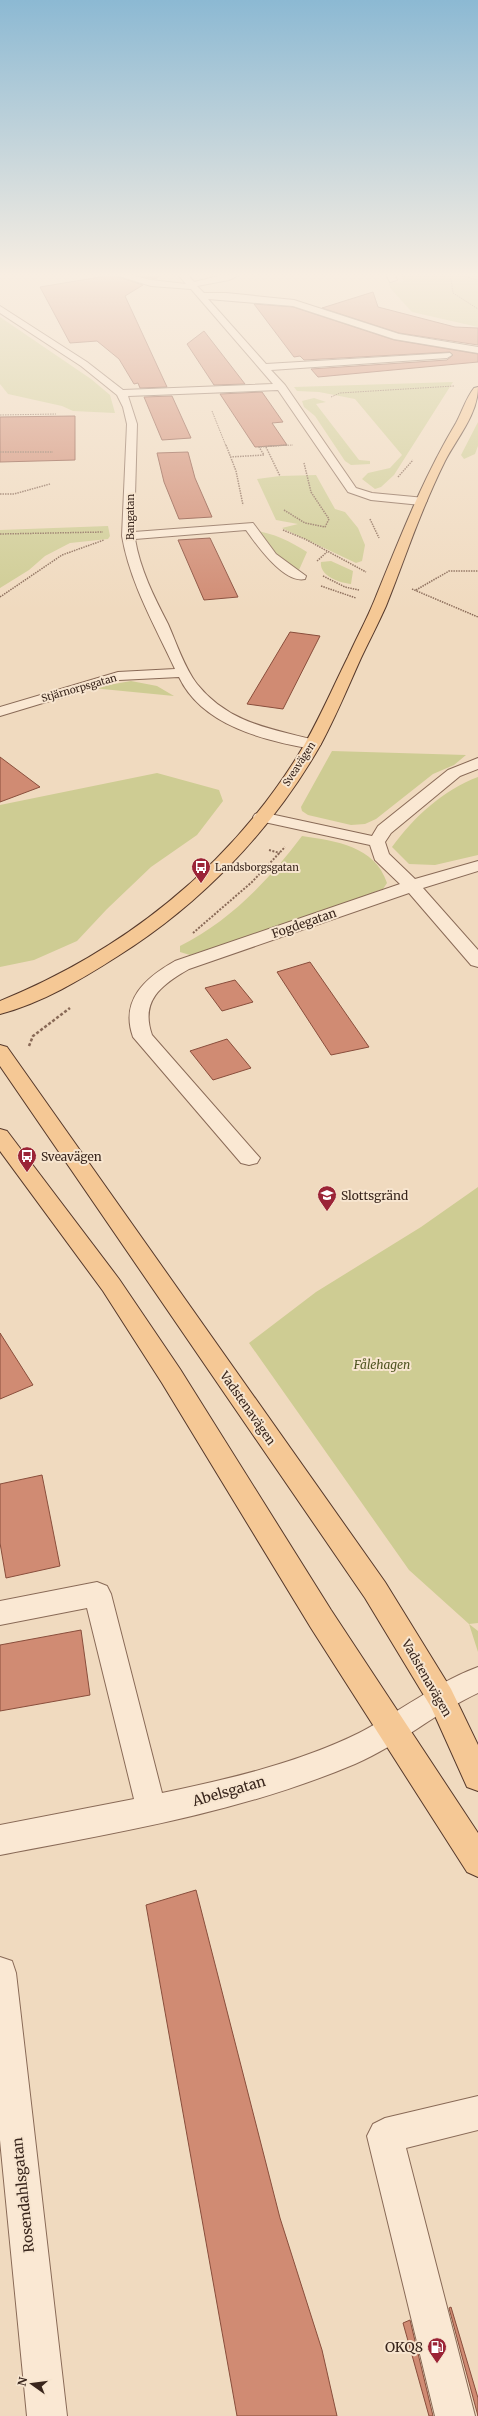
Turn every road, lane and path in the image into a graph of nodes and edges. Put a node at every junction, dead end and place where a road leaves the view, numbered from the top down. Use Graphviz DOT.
graph roads {
  1 [pos="112,386"];
  2 [pos="455,386"];
  3 [pos="281,387"];
  4 [pos="202,390"];
  5 [pos="478,390"];
  6 [pos="121,393"];
  7 [pos="331,397"];
  8 [pos="473,406"];
  9 [pos="56,414"];
  10 [pos="0,415"];
  11 [pos="290,445"];
  12 [pos="266,447"];
  13 [pos="0,452"];
  14 [pos="53,452"];
  15 [pos="230,457"];
  16 [pos="303,458"];
  17 [pos="280,476"];
  18 [pos="50,484"];
  19 [pos="0,494"];
  20 [pos="421,502"];
  21 [pos="284,510"];
  22 [pos="249,526"];
  23 [pos="129,533"];
  24 [pos="0,534"];
  25 [pos="327,552"];
  26 [pos="316,563"];
  27 [pos="478,571"];
  28 [pos="366,572"];
  29 [pos="322,575"];
  30 [pos="300,576"];
  31 [pos="410,588"];
  32 [pos="416,590"];
  33 [pos="363,591"];
  34 [pos="0,597"];
  35 [pos="478,617"];
  36 [pos="183,673"];
  37 [pos="0,712"];
  38 [pos="313,744"];
  39 [pos="478,763"];
  40 [pos="261,817"];
  41 [pos="301,826"];
  42 [pos="377,842"];
  43 [pos="478,866"];
  44 [pos="412,886"];
  45 [pos="192,934"];
  46 [pos="478,960"];
  47 [pos="75,1004"];
  48 [pos="0,1008"];
  49 [pos="4,1056"];
  50 [pos="0,1136"];
  51 [pos="249,1158"];
  52 [pos="0,1613"];
  53 [pos="478,1680"];
  54 [pos="441,1698"];
  55 [pos="394,1729"];
  56 [pos="478,1777"];
  57 [pos="152,1812"];
  58 [pos="0,1840"];
  59 [pos="478,1861"];
  60 [pos="0,1973"];
  61 [pos="478,2113"];
  62 [pos="47,2416"];
  63 [pos="455,2416"];
  1 -- 6 [label="street, Bangatan"];
  2 -- 7 [label="path"];
  3 -- 4 [label="street"];
  3 -- 20 [label="street"];
  4 -- 6 [label="street"];
  4 -- 15 [label="path"];
  5 -- 8 [label="main road, Sveavägen"];
  6 -- 23 [label="street, Bangatan"];
  8 -- 20 [label="main road, Sveavägen"];
  9 -- 10 [label="path"];
  11 -- 12 [label="path"];
  12 -- 15 [label="path"];
  12 -- 17 [label="path"];
  13 -- 14 [label="path"];
  15 -- 22 [label="path"];
  16 -- 21 [label="path"];
  18 -- 19 [label="path"];
  20 -- 38 [label="main road, Sveavägen"];
  22 -- 23 [label="street"];
  22 -- 25 [label="path"];
  22 -- 30 [label="street"];
  23 -- 24 [label="path"];
  23 -- 34 [label="path"];
  23 -- 36 [label="street, Bangatan"];
  25 -- 26 [label="path"];
  25 -- 28 [label="path"];
  27 -- 32 [label="path"];
  29 -- 33 [label="path"];
  31 -- 32 [label="path"];
  32 -- 35 [label="path"];
  36 -- 37 [label="street, Stjärnorpsgatan"];
  36 -- 38 [label="street, Bangatan"];
  38 -- 40 [label="main road, Sveavägen"];
  39 -- 42 [label="street"];
  40 -- 41 [label="street"];
  40 -- 48 [label="main road, Sveavägen"];
  41 -- 42 [label="street"];
  41 -- 45 [label="path"];
  42 -- 44 [label="street"];
  43 -- 44 [label="street, Fogdegatan"];
  44 -- 46 [label="street"];
  44 -- 51 [label="street, Fogdegatan"];
  47 -- 49 [label="path"];
  49 -- 54 [label="main road, Vadstenavägen"];
  50 -- 55 [label="main road"];
  52 -- 57 [label="street"];
  53 -- 54 [label="street, Abelsgatan"];
  54 -- 55 [label="street, Abelsgatan"];
  54 -- 56 [label="main road, Vadstenavägen"];
  55 -- 57 [label="street, Abelsgatan"];
  55 -- 59 [label="main road"];
  57 -- 58 [label="street, Abelsgatan"];
  60 -- 62 [label="street, Rosendahlsgatan"];
  61 -- 63 [label="street"];
}
